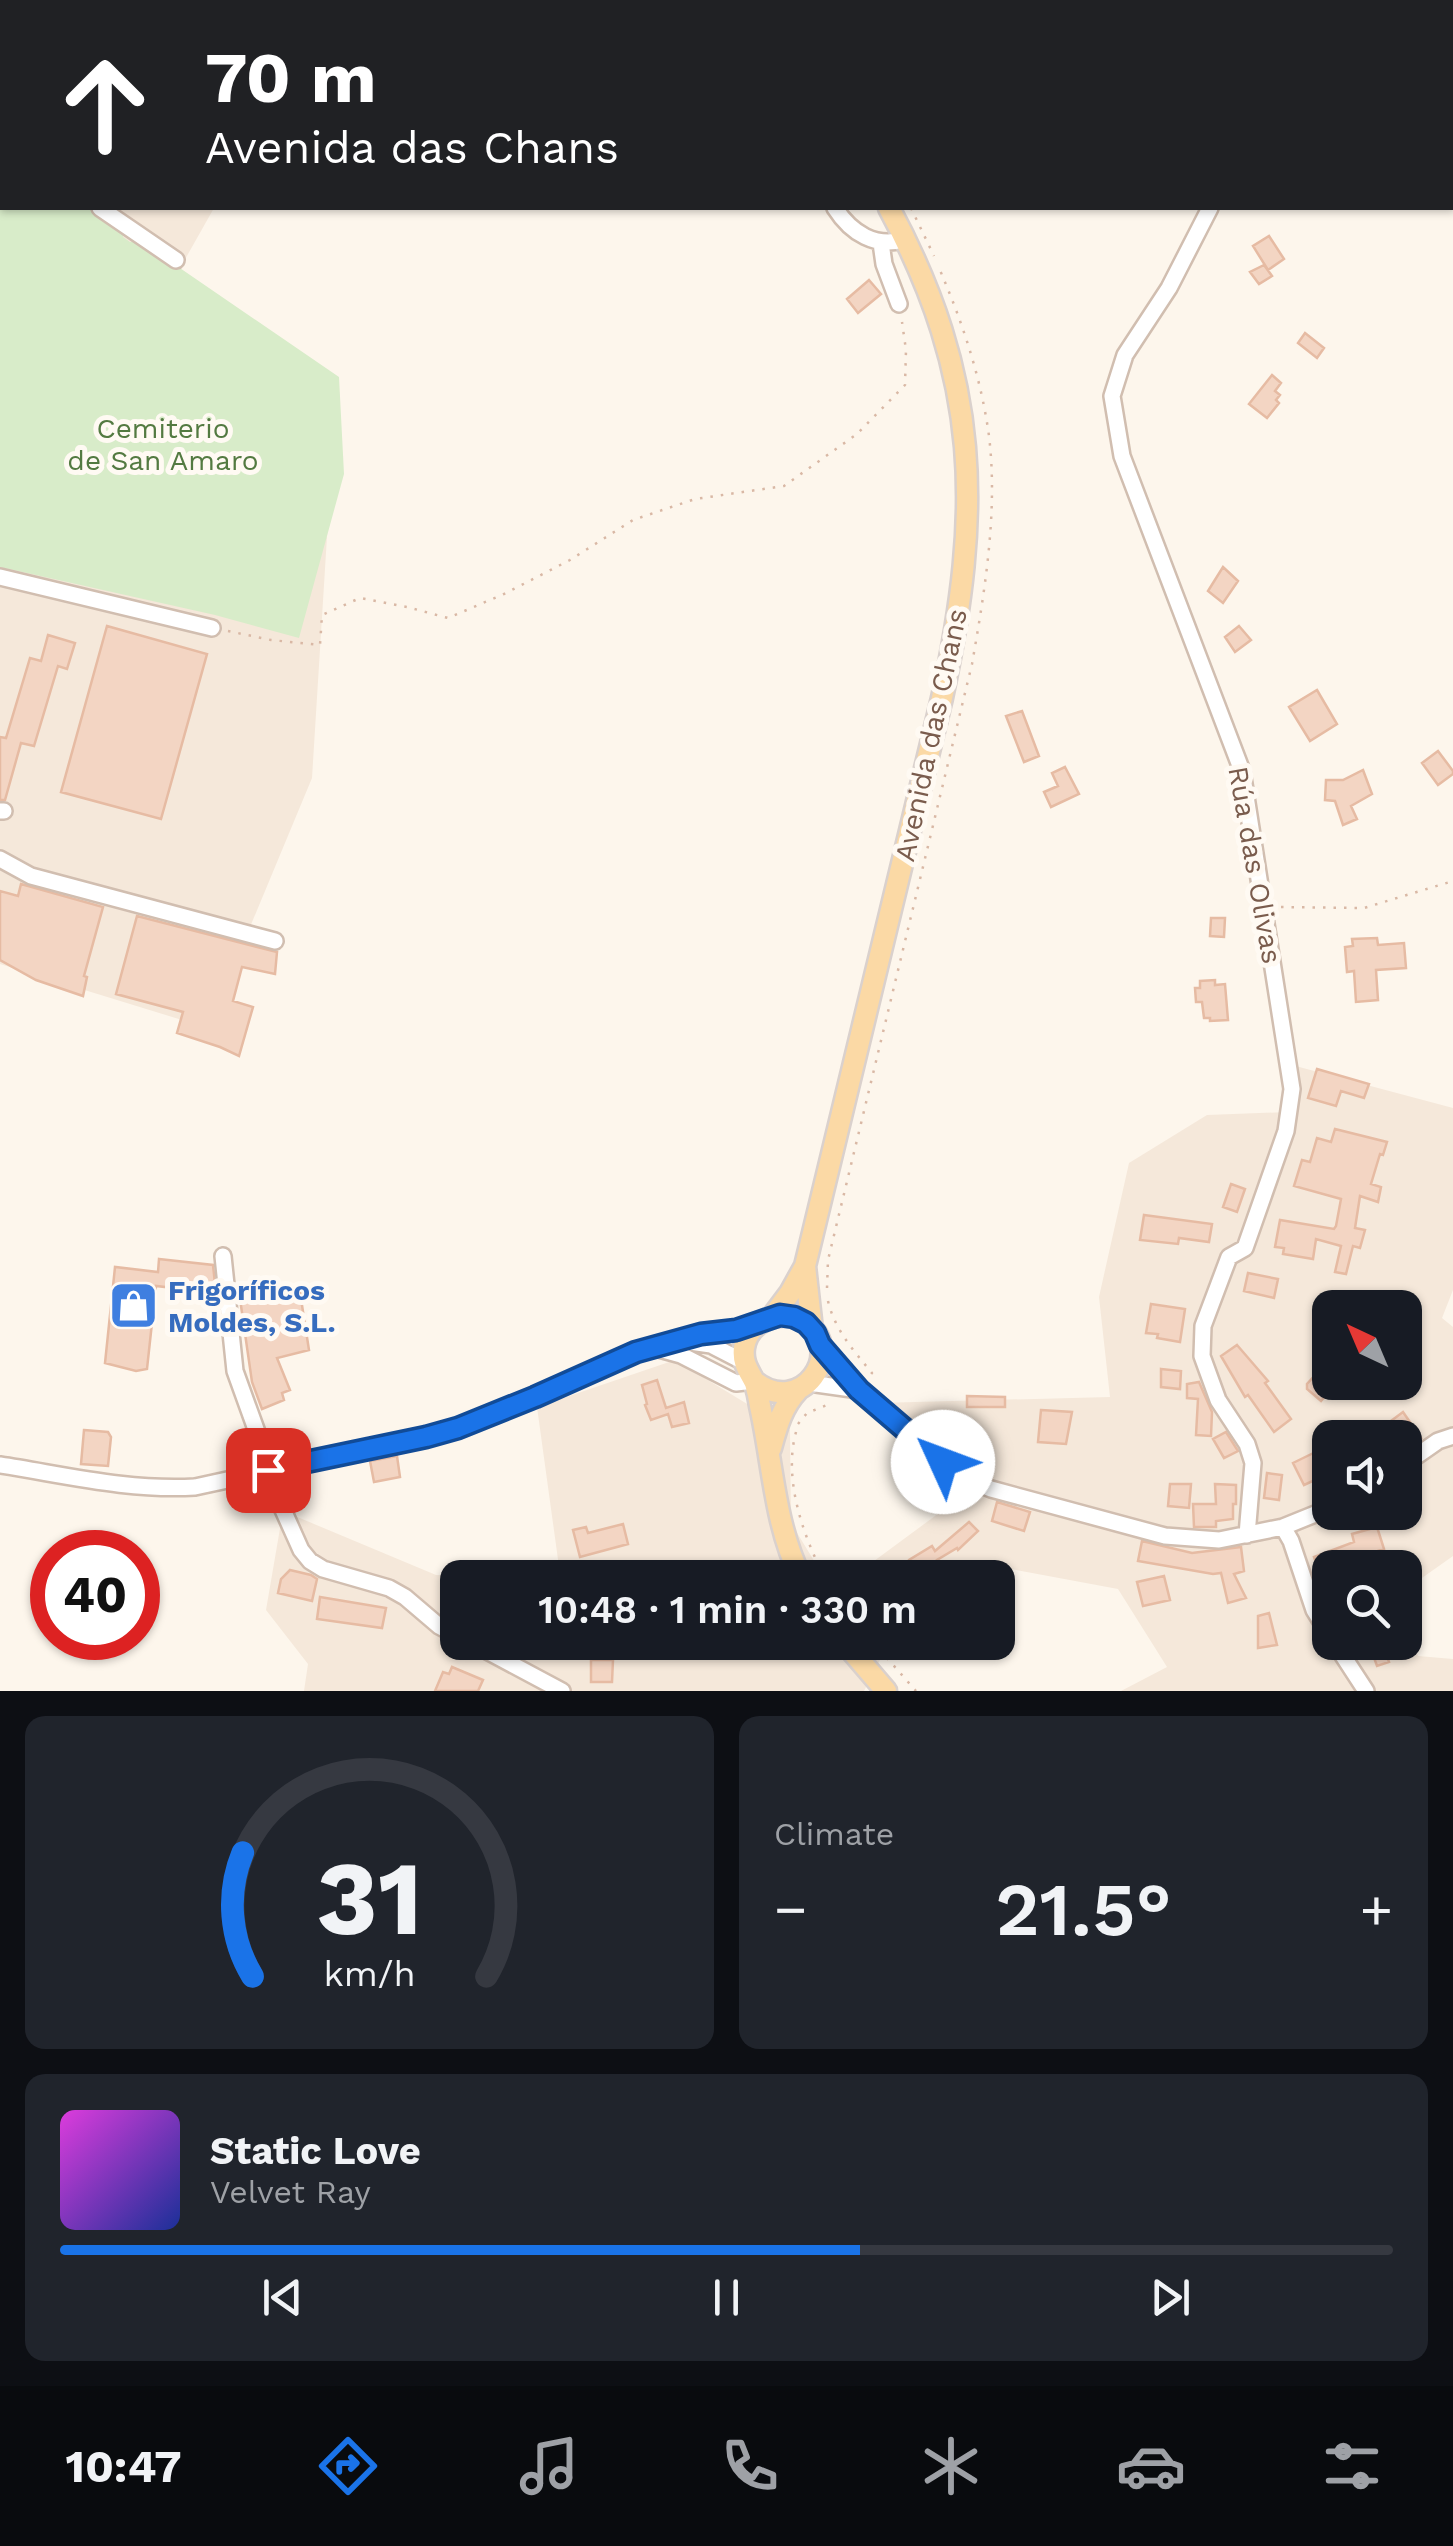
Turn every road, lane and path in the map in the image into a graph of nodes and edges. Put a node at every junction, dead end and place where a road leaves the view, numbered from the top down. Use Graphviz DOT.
graph roads {
  1 [pos="103,210"];
  2 [pos="836,210"];
  3 [pos="890,210"];
  4 [pos="1209,210"];
  5 [pos="906,238"];
  6 [pos="881,243"];
  7 [pos="176,260"];
  8 [pos="899,304"];
  9 [pos="0,577"];
  10 [pos="212,628"];
  11 [pos="0,859"];
  12 [pos="1453,881"];
  13 [pos="1264,907"];
  14 [pos="275,941"];
  15 [pos="223,1256"];
  16 [pos="805,1266"];
  17 [pos="765,1320"];
  18 [pos="816,1337"];
  19 [pos="680,1340"];
  20 [pos="652,1347"];
  21 [pos="744,1362"];
  22 [pos="754,1382"];
  23 [pos="804,1386"];
  24 [pos="859,1390"];
  25 [pos="836,1402"];
  26 [pos="1453,1436"];
  27 [pos="1422,1453"];
  28 [pos="770,1454"];
  29 [pos="0,1465"];
  30 [pos="268,1470"];
  31 [pos="1312,1515"];
  32 [pos="1283,1527"];
  33 [pos="1247,1535"];
  34 [pos="793,1560"];
  35 [pos="817,1560"];
  36 [pos="1312,1604"];
  37 [pos="440,1627"];
  38 [pos="504,1660"];
  39 [pos="859,1660"];
  40 [pos="889,1660"];
  41 [pos="1346,1660"];
  42 [pos="562,1691"];
  43 [pos="886,1691"];
  44 [pos="916,1691"];
  45 [pos="1366,1691"];
  1 -- 7 [label="street"];
  2 -- 6 [label="street"];
  3 -- 5 [label="main road, Avenida das Chans"];
  4 -- 13 [label="street, Rúa das Olivas"];
  5 -- 6 [label="street"];
  5 -- 16 [label="main road, Avenida das Chans"];
  6 -- 8 [label="street"];
  8 -- 10 [label="path"];
  9 -- 10 [label="street"];
  11 -- 14 [label="street"];
  12 -- 13 [label="path"];
  13 -- 33 [label="street, Rúa das Olivas"];
  15 -- 30 [label="street"];
  16 -- 17 [label="main road, Avenida das Chans"];
  16 -- 18 [label="main road, Avenida das Chans"];
  17 -- 18 [label="main road"];
  17 -- 19 [label="street"];
  17 -- 21 [label="main road, Avenida das Chans"];
  18 -- 23 [label="main road, Avenida das Chans"];
  18 -- 24 [label="street"];
  19 -- 20 [label="street"];
  19 -- 21 [label="street"];
  20 -- 22 [label="street"];
  20 -- 30 [label="street"];
  21 -- 22 [label="main road, Avenida das Chans"];
  22 -- 23 [label="main road"];
  22 -- 28 [label="main road, Avenida das Chans"];
  23 -- 24 [label="street"];
  23 -- 28 [label="main road, Avenida das Chans"];
  24 -- 33 [label="street"];
  25 -- 35 [label="path"];
  26 -- 27 [label="street"];
  28 -- 34 [label="main road, Avenida das Chans"];
  29 -- 30 [label="street"];
  30 -- 37 [label="street"];
  31 -- 32 [label="street"];
  32 -- 33 [label="street"];
  32 -- 36 [label="street"];
  38 -- 42 [label="street"];
  39 -- 43 [label="main road"];
  40 -- 44 [label="path"];
  41 -- 45 [label="street"];
}
